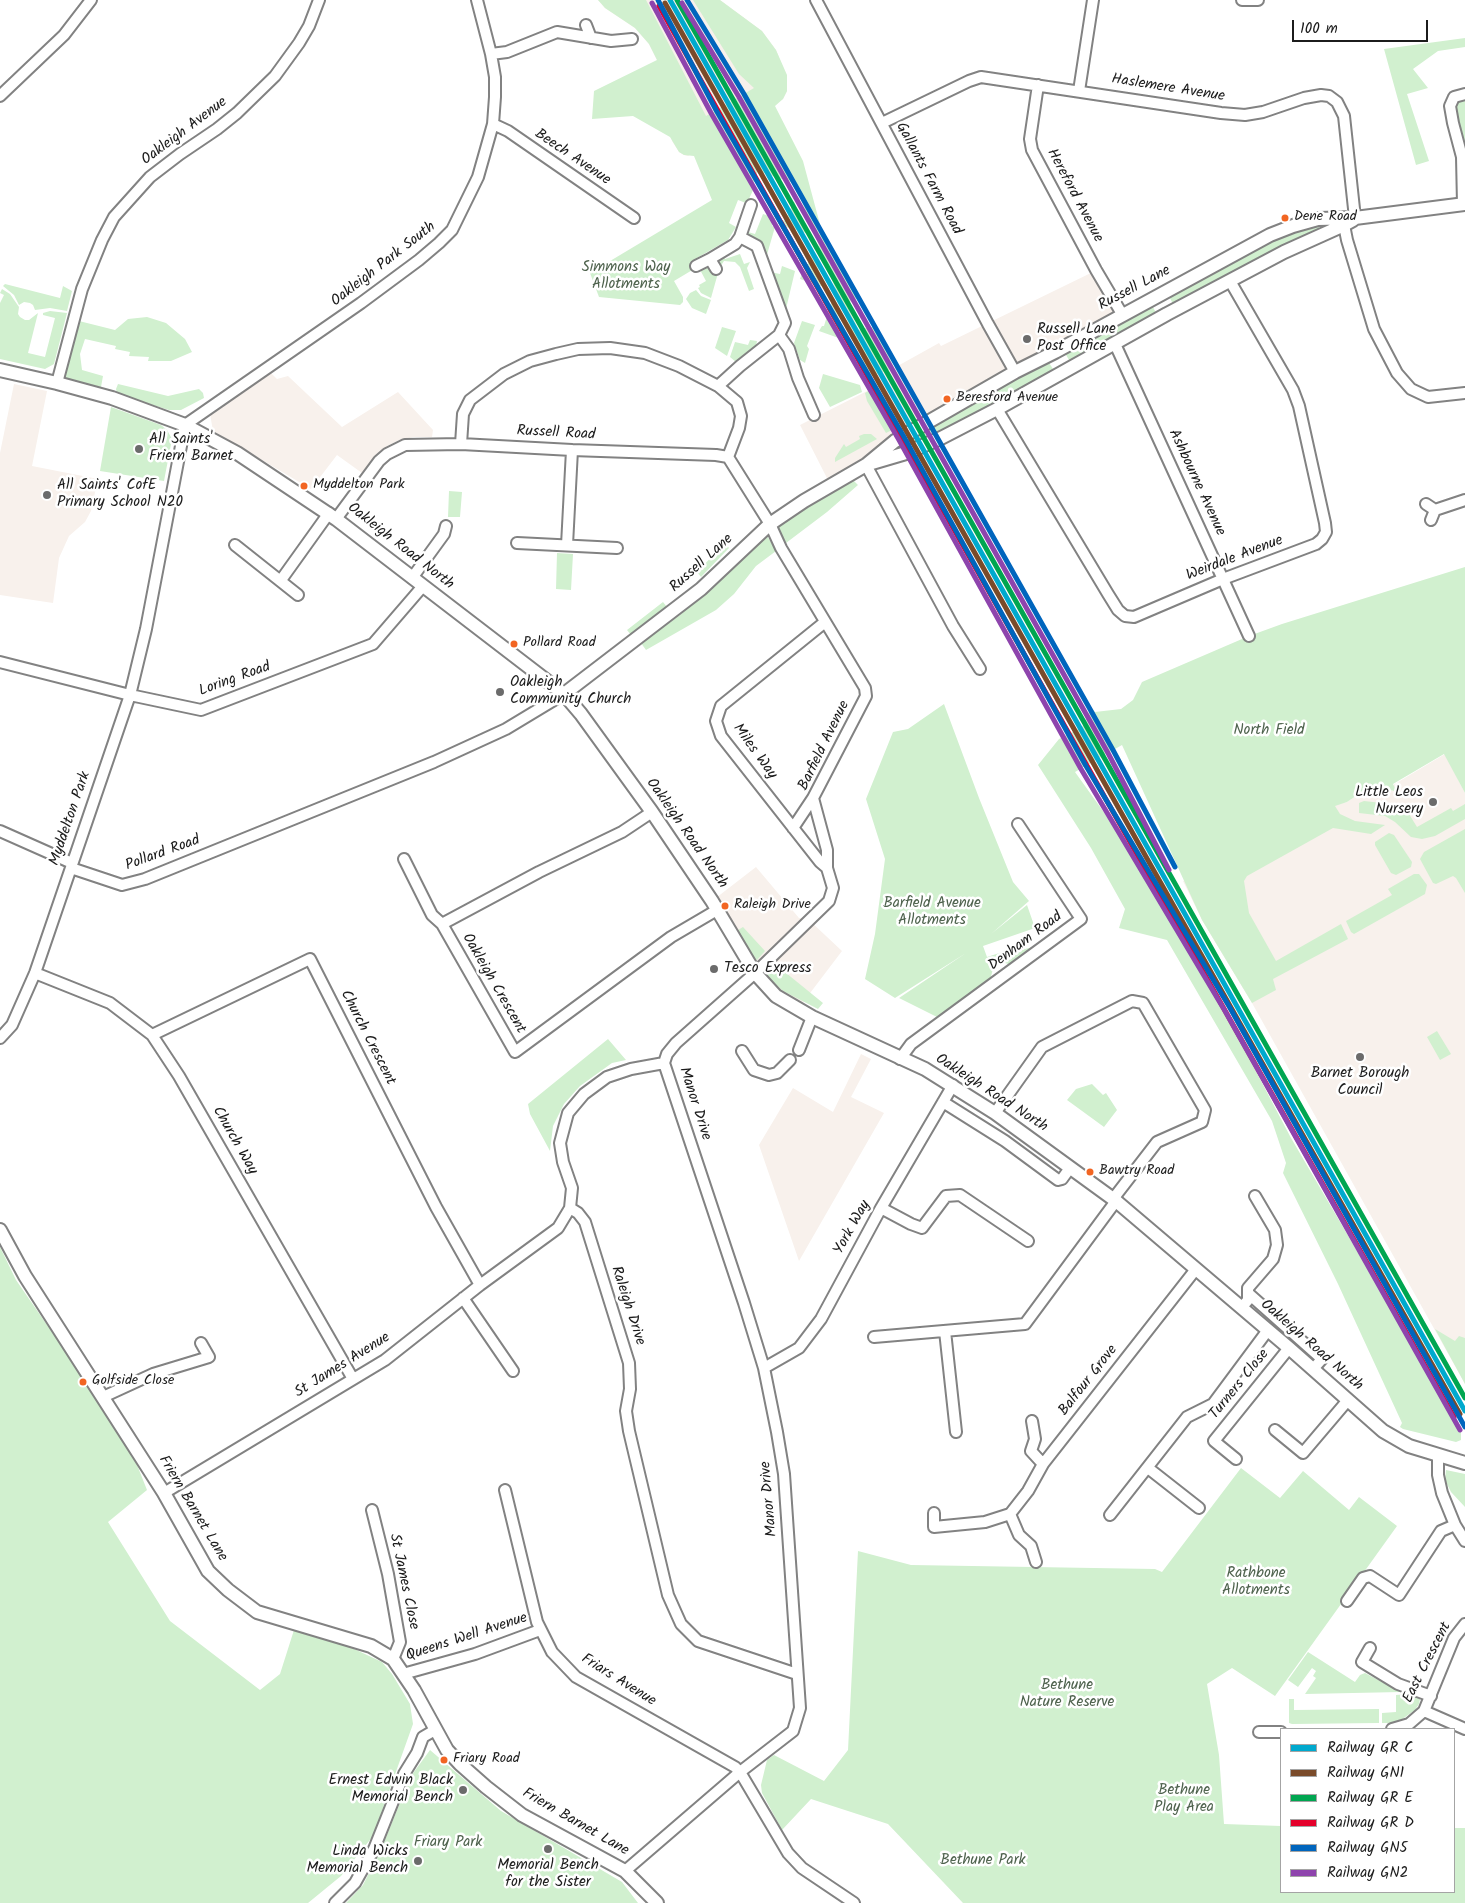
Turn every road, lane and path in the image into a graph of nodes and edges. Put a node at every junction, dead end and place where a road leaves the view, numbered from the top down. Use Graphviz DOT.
graph roads {
  1 [pos="91,0"];
  2 [pos="319,0"];
  3 [pos="477,0"];
  4 [pos="1094,0"];
  5 [pos="1242,0"];
  6 [pos="1258,0"];
  7 [pos="820,2"];
  8 [pos="586,25"];
  9 [pos="606,29"];
  10 [pos="591,38"];
  11 [pos="632,39"];
  12 [pos="603,40"];
  13 [pos="491,54"];
  14 [pos="1038,85"];
  15 [pos="1079,91"];
  16 [pos="1465,94"];
  17 [pos="0,96"];
  18 [pos="882,123"];
  19 [pos="493,124"];
  20 [pos="1463,156"];
  21 [pos="751,204"];
  22 [pos="1464,204"];
  23 [pos="634,218"];
  24 [pos="1350,222"];
  25 [pos="740,237"];
  26 [pos="710,259"];
  27 [pos="696,266"];
  28 [pos="716,269"];
  29 [pos="1230,281"];
  30 [pos="1158,295"];
  31 [pos="1122,314"];
  32 [pos="1167,314"];
  33 [pos="779,335"];
  34 [pos="1115,344"];
  35 [pos="1055,352"];
  36 [pos="0,370"];
  37 [pos="1066,370"];
  38 [pos="1016,372"];
  39 [pos="57,382"];
  40 [pos="718,386"];
  41 [pos="1465,394"];
  42 [pos="997,409"];
  43 [pos="814,415"];
  44 [pos="185,425"];
  45 [pos="461,444"];
  46 [pos="572,450"];
  47 [pos="728,457"];
  48 [pos="866,465"];
  49 [pos="1465,500"];
  50 [pos="1426,504"];
  51 [pos="333,516"];
  52 [pos="770,524"];
  53 [pos="446,526"];
  54 [pos="517,543"];
  55 [pos="235,544"];
  56 [pos="566,545"];
  57 [pos="617,548"];
  58 [pos="412,578"];
  59 [pos="1223,578"];
  60 [pos="281,580"];
  61 [pos="423,586"];
  62 [pos="298,595"];
  63 [pos="824,622"];
  64 [pos="1249,636"];
  65 [pos="0,662"];
  66 [pos="980,669"];
  67 [pos="130,694"];
  68 [pos="564,694"];
  69 [pos="813,798"];
  70 [pos="652,812"];
  71 [pos="1018,824"];
  72 [pos="793,828"];
  73 [pos="0,831"];
  74 [pos="404,859"];
  75 [pos="72,865"];
  76 [pos="827,868"];
  77 [pos="717,910"];
  78 [pos="442,924"];
  79 [pos="35,972"];
  80 [pos="755,973"];
  81 [pos="812,1017"];
  82 [pos="152,1035"];
  83 [pos="0,1038"];
  84 [pos="799,1050"];
  85 [pos="742,1051"];
  86 [pos="900,1059"];
  87 [pos="790,1060"];
  88 [pos="664,1063"];
  89 [pos="953,1085"];
  90 [pos="943,1102"];
  91 [pos="995,1113"];
  92 [pos="1014,1127"];
  93 [pos="1005,1142"];
  94 [pos="1070,1168"];
  95 [pos="1255,1196"];
  96 [pos="1114,1200"];
  97 [pos="570,1208"];
  98 [pos="881,1208"];
  99 [pos="0,1230"];
  100 [pos="1028,1241"];
  101 [pos="1196,1269"];
  102 [pos="480,1285"];
  103 [pos="1249,1294"];
  104 [pos="464,1298"];
  105 [pos="1242,1307"];
  106 [pos="945,1330"];
  107 [pos="1268,1330"];
  108 [pos="874,1337"];
  109 [pos="201,1343"];
  110 [pos="1289,1348"];
  111 [pos="764,1368"];
  112 [pos="1313,1369"];
  113 [pos="513,1370"];
  114 [pos="353,1379"];
  115 [pos="103,1396"];
  116 [pos="1348,1400"];
  117 [pos="1032,1421"];
  118 [pos="1275,1430"];
  119 [pos="956,1432"];
  120 [pos="1438,1456"];
  121 [pos="1236,1459"];
  122 [pos="1463,1462"];
  123 [pos="1043,1464"];
  124 [pos="1148,1468"];
  125 [pos="505,1490"];
  126 [pos="164,1493"];
  127 [pos="1199,1508"];
  128 [pos="372,1510"];
  129 [pos="934,1513"];
  130 [pos="1010,1514"];
  131 [pos="1110,1515"];
  132 [pos="1455,1525"];
  133 [pos="1465,1541"];
  134 [pos="1036,1562"];
  135 [pos="1347,1601"];
  136 [pos="1465,1624"];
  137 [pos="540,1630"];
  138 [pos="1370,1648"];
  139 [pos="393,1660"];
  140 [pos="403,1674"];
  141 [pos="797,1674"];
  142 [pos="1431,1696"];
  143 [pos="1424,1711"];
  144 [pos="1396,1728"];
  145 [pos="1465,1729"];
  146 [pos="435,1730"];
  147 [pos="1260,1732"];
  148 [pos="1280,1732"];
  149 [pos="740,1772"];
  150 [pos="625,1871"];
  151 [pos="335,1903"];
  152 [pos="657,1903"];
  153 [pos="854,1903"];
  1 -- 17 [label="street"];
  2 -- 39 [label="street, Oakleigh Avenue"];
  3 -- 13 [label="street, Oakleigh Park South"];
  4 -- 15 [label="street"];
  5 -- 6 [label="street"];
  7 -- 18 [label="street, Gallants Farm Road"];
  8 -- 10 [label="street"];
  9 -- 12 [label="street"];
  10 -- 12 [label="street"];
  10 -- 13 [label="street"];
  11 -- 12 [label="street"];
  13 -- 19 [label="street, Oakleigh Park South"];
  14 -- 15 [label="street, Haslemere Avenue"];
  14 -- 18 [label="street, Haslemere Avenue"];
  14 -- 31 [label="street, Hereford Avenue"];
  15 -- 24 [label="street, Haslemere Avenue"];
  16 -- 20 [label="street"];
  18 -- 38 [label="street, Gallants Farm Road"];
  19 -- 23 [label="street, Beech Avenue"];
  19 -- 44 [label="street, Oakleigh Park South"];
  20 -- 22 [label="street"];
  21 -- 25 [label="street"];
  22 -- 24 [label="main road, Russell Lane"];
  24 -- 29 [label="main road, Russell Lane"];
  24 -- 30 [label="main road, Russell Lane"];
  24 -- 41 [label="street"];
  25 -- 26 [label="street"];
  25 -- 33 [label="street"];
  26 -- 27 [label="street"];
  26 -- 28 [label="street"];
  29 -- 32 [label="main road, Russell Lane"];
  29 -- 59 [label="street, Weirdale Avenue"];
  30 -- 31 [label="main road, Russell Lane"];
  30 -- 32 [label="main road"];
  31 -- 35 [label="main road, Russell Lane"];
  32 -- 34 [label="main road, Russell Lane"];
  33 -- 40 [label="street"];
  33 -- 43 [label="street"];
  34 -- 37 [label="main road, Russell Lane"];
  34 -- 59 [label="street, Ashbourne Avenue"];
  35 -- 37 [label="main road"];
  35 -- 38 [label="main road, Russell Lane"];
  36 -- 39 [label="main road, Oakleigh Road North"];
  37 -- 42 [label="main road, Russell Lane"];
  38 -- 48 [label="main road, Russell Lane"];
  39 -- 44 [label="main road, Oakleigh Road North"];
  40 -- 45 [label="street"];
  40 -- 47 [label="street"];
  42 -- 48 [label="main road, Russell Lane"];
  42 -- 59 [label="street, Weirdale Avenue"];
  44 -- 51 [label="main road, Oakleigh Road North"];
  44 -- 67 [label="street, Myddelton Park"];
  45 -- 46 [label="street, Russell Road"];
  45 -- 51 [label="street, Russell Road"];
  46 -- 47 [label="street, Russell Road"];
  46 -- 56 [label="street"];
  47 -- 52 [label="street"];
  48 -- 52 [label="main road, Russell Lane"];
  48 -- 66 [label="street"];
  49 -- 50 [label="street"];
  51 -- 58 [label="main road, Oakleigh Road North"];
  51 -- 60 [label="street, Russell Road"];
  52 -- 63 [label="street, Barfield Avenue"];
  52 -- 68 [label="main road, Russell Lane"];
  53 -- 58 [label="street"];
  54 -- 56 [label="street"];
  55 -- 60 [label="street"];
  56 -- 57 [label="street"];
  58 -- 61 [label="main road, Oakleigh Road North"];
  59 -- 64 [label="street, Ashbourne Avenue"];
  60 -- 62 [label="street"];
  61 -- 67 [label="street, Loring Road"];
  61 -- 68 [label="main road, Oakleigh Road North"];
  63 -- 69 [label="street, Barfield Avenue"];
  63 -- 72 [label="street, Miles Way"];
  65 -- 67 [label="street, Loring Road"];
  67 -- 75 [label="street, Myddelton Park"];
  68 -- 70 [label="main road, Oakleigh Road North"];
  68 -- 75 [label="street, Pollard Road"];
  69 -- 72 [label="street"];
  69 -- 76 [label="street, Barfield Avenue"];
  70 -- 77 [label="main road, Oakleigh Road North"];
  70 -- 78 [label="street, Oakleigh Crescent"];
  71 -- 86 [label="street, Denham Road"];
  72 -- 76 [label="street, Miles Way"];
  73 -- 75 [label="street, Pollard Road"];
  74 -- 78 [label="street"];
  75 -- 79 [label="street, Myddelton Park"];
  76 -- 80 [label="street, Barfield Avenue"];
  77 -- 78 [label="street, Oakleigh Crescent"];
  77 -- 80 [label="main road, Oakleigh Road North"];
  79 -- 82 [label="street, Church Way"];
  79 -- 83 [label="street, Myddelton Park"];
  80 -- 81 [label="main road, Oakleigh Road North"];
  80 -- 88 [label="street"];
  81 -- 84 [label="street"];
  81 -- 86 [label="main road, Oakleigh Road North"];
  82 -- 102 [label="street, Church Crescent"];
  82 -- 114 [label="street, Church Way"];
  85 -- 87 [label="street"];
  86 -- 89 [label="main road, Oakleigh Road North"];
  88 -- 97 [label="street"];
  88 -- 111 [label="street, Manor Drive"];
  89 -- 90 [label="street, York Way"];
  89 -- 91 [label="main road, Oakleigh Road North"];
  90 -- 93 [label="street"];
  90 -- 98 [label="street, York Way"];
  91 -- 92 [label="main road, Oakleigh Road North"];
  91 -- 96 [label="street"];
  92 -- 93 [label="street"];
  92 -- 94 [label="main road, Oakleigh Road North"];
  93 -- 94 [label="street"];
  94 -- 96 [label="main road, Oakleigh Road North"];
  95 -- 103 [label="street"];
  96 -- 101 [label="main road, Oakleigh Road North"];
  96 -- 106 [label="street"];
  97 -- 102 [label="street, St James Avenue"];
  97 -- 141 [label="street, Raleigh Drive"];
  98 -- 100 [label="street"];
  98 -- 111 [label="street, York Way"];
  99 -- 115 [label="main road, Friern Barnet Lane"];
  101 -- 105 [label="main road, Oakleigh Road North"];
  101 -- 123 [label="street, Balfour Grove"];
  102 -- 104 [label="street, St James Avenue"];
  103 -- 105 [label="street"];
  103 -- 112 [label="street"];
  104 -- 113 [label="street"];
  104 -- 114 [label="street, St James Avenue"];
  105 -- 107 [label="main road, Oakleigh Road North"];
  106 -- 108 [label="street"];
  106 -- 119 [label="street"];
  107 -- 110 [label="main road, Oakleigh Road North"];
  107 -- 124 [label="street"];
  109 -- 115 [label="street"];
  110 -- 112 [label="main road, Oakleigh Road North"];
  110 -- 121 [label="street, Turners Close"];
  111 -- 141 [label="street, Manor Drive"];
  112 -- 116 [label="main road, Oakleigh Road North"];
  114 -- 126 [label="street, St James Avenue"];
  115 -- 126 [label="main road, Friern Barnet Lane"];
  116 -- 118 [label="street"];
  116 -- 120 [label="main road, Oakleigh Road North"];
  117 -- 123 [label="street"];
  120 -- 122 [label="main road, Oakleigh Road North"];
  120 -- 132 [label="street"];
  123 -- 130 [label="street, Balfour Grove"];
  124 -- 127 [label="street"];
  124 -- 131 [label="street"];
  125 -- 137 [label="street, Friars Avenue"];
  126 -- 139 [label="main road, Friern Barnet Lane"];
  128 -- 139 [label="street, St James Close"];
  129 -- 130 [label="street"];
  130 -- 134 [label="street"];
  132 -- 133 [label="street"];
  132 -- 135 [label="street"];
  136 -- 142 [label="street, East Crescent"];
  137 -- 140 [label="street, Queens Well Avenue"];
  137 -- 149 [label="street, Friars Avenue"];
  138 -- 142 [label="street"];
  139 -- 140 [label="main road, Friern Barnet Lane"];
  140 -- 146 [label="main road, Friern Barnet Lane"];
  141 -- 149 [label="street, Manor Drive"];
  142 -- 143 [label="street, East Crescent"];
  143 -- 144 [label="street, East Crescent"];
  143 -- 145 [label="street"];
  146 -- 150 [label="main road, Friern Barnet Lane"];
  146 -- 151 [label="street"];
  147 -- 148 [label="street"];
  149 -- 150 [label="street, Manor Drive"];
  149 -- 153 [label="street"];
  150 -- 152 [label="main road, Friern Barnet Lane"];
}
